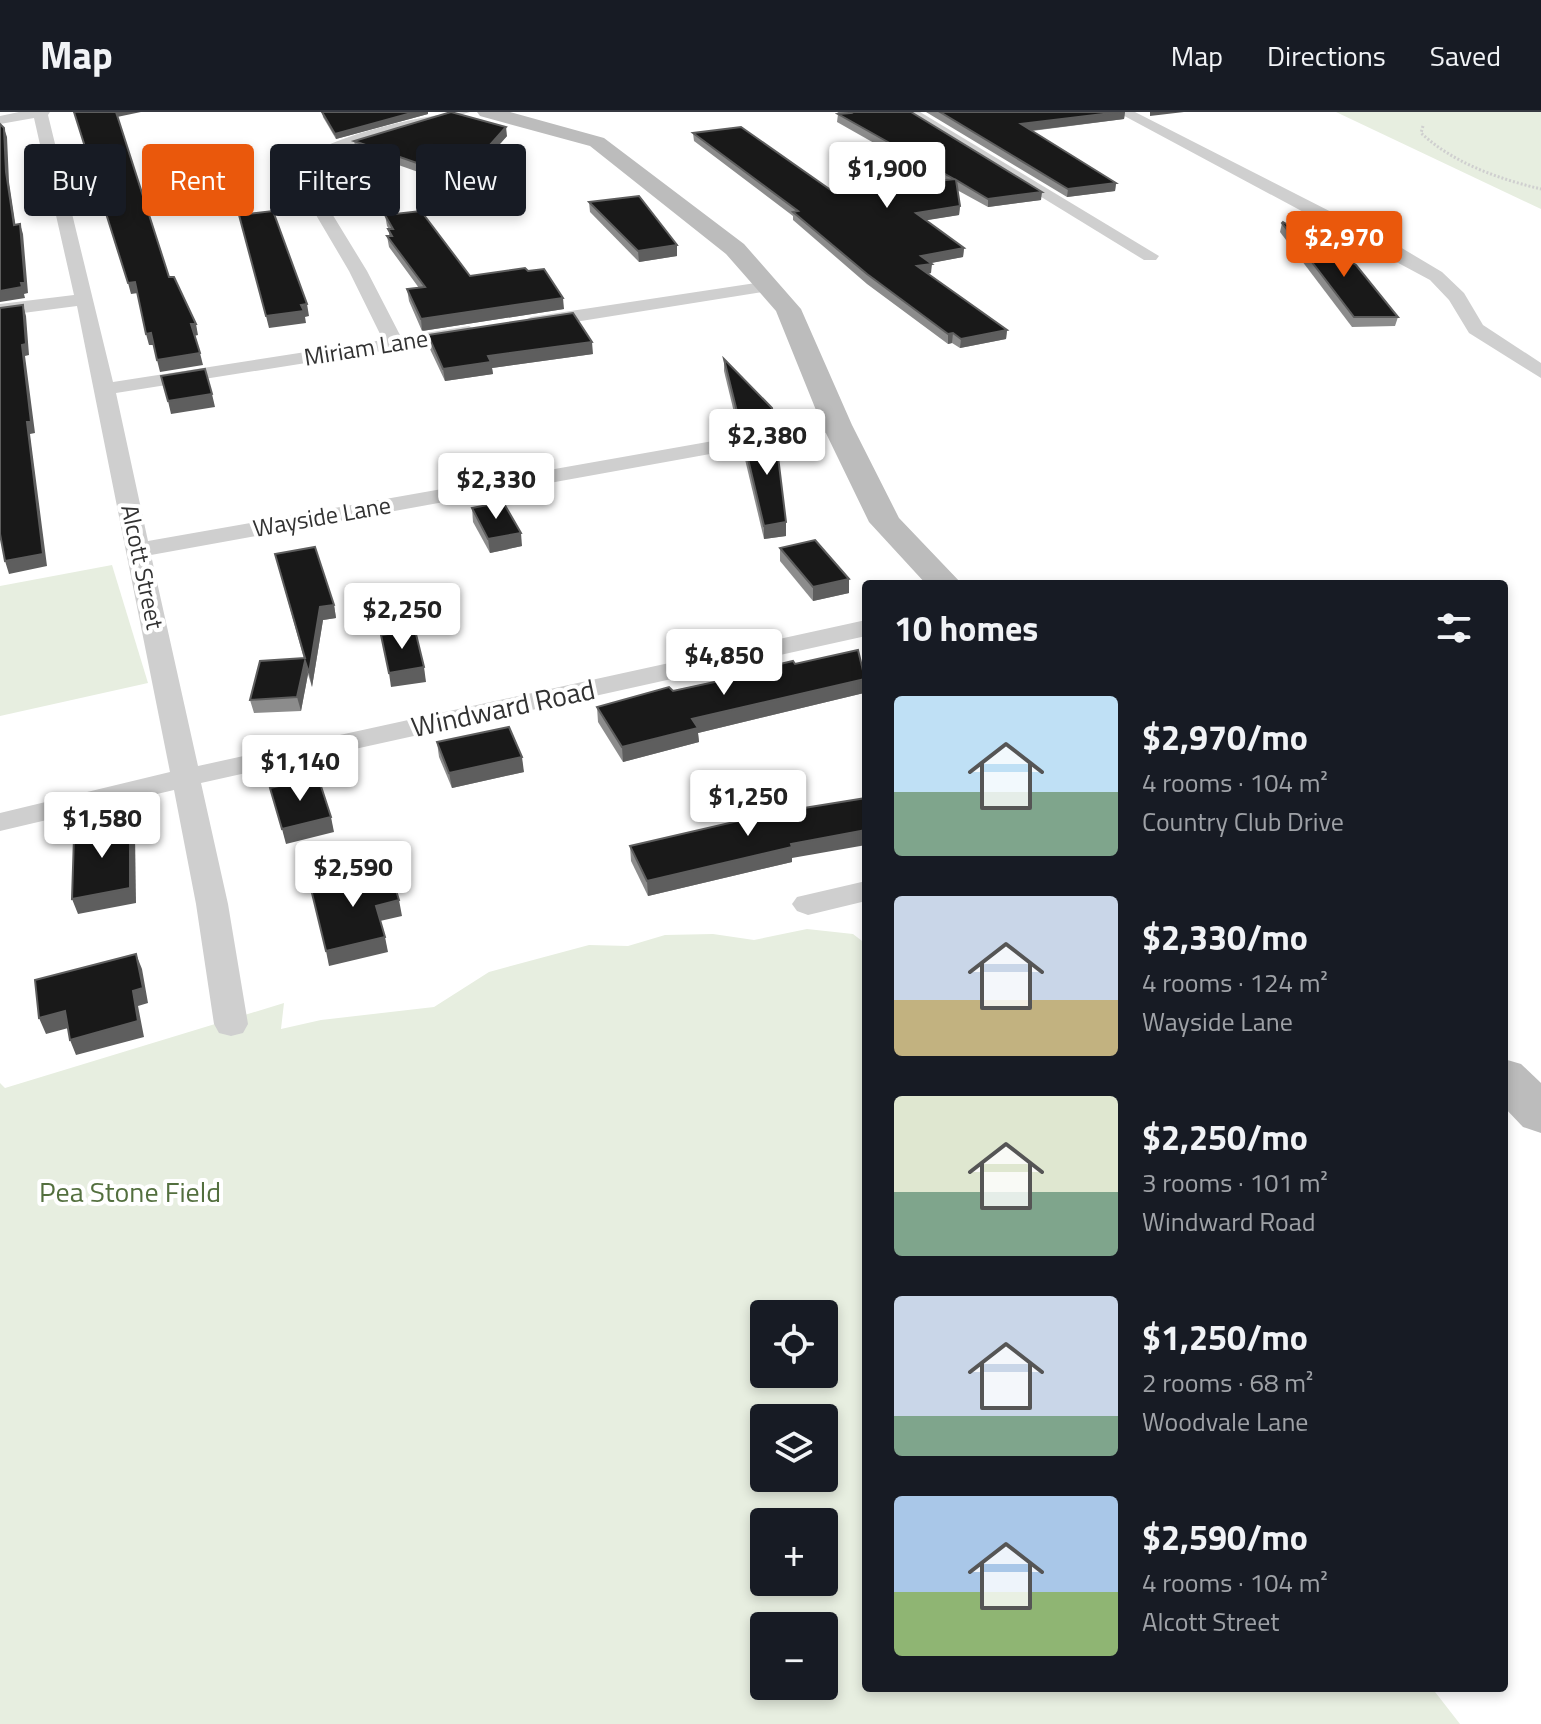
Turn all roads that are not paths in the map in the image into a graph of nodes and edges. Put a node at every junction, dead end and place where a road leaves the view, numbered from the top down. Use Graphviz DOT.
graph roads {
  1 [pos="42,112"];
  2 [pos="463,112"];
  3 [pos="487,112"];
  4 [pos="910,112"];
  5 [pos="1124,112"];
  6 [pos="0,120"];
  7 [pos="1150,256"];
  8 [pos="769,286"];
  9 [pos="84,299"];
  10 [pos="0,310"];
  11 [pos="395,343"];
  12 [pos="1541,372"];
  13 [pos="105,389"];
  14 [pos="837,425"];
  15 [pos="138,550"];
  16 [pos="941,580"];
  17 [pos="862,629"];
  18 [pos="185,778"];
  19 [pos="0,822"];
  20 [pos="862,892"];
  21 [pos="808,904"];
  22 [pos="231,1024"];
  23 [pos="1508,1081"];
  24 [pos="1541,1114"];
  1 -- 6 [label="street"];
  1 -- 9 [label="street, Alcott Street"];
  2 -- 11 [label="street"];
  3 -- 8 [label="street"];
  4 -- 7 [label="street"];
  5 -- 12 [label="street"];
  8 -- 11 [label="street, Miriam Lane"];
  8 -- 14 [label="street"];
  9 -- 10 [label="street"];
  9 -- 13 [label="street, Alcott Street"];
  11 -- 13 [label="street, Miriam Lane"];
  13 -- 15 [label="street, Alcott Street"];
  14 -- 15 [label="street, Wayside Lane"];
  14 -- 16 [label="street"];
  15 -- 18 [label="street, Alcott Street"];
  17 -- 18 [label="street, Windward Road"];
  18 -- 19 [label="street, Windward Road"];
  18 -- 22 [label="street, Alcott Street"];
  20 -- 21 [label="street"];
  23 -- 24 [label="street"];
}
